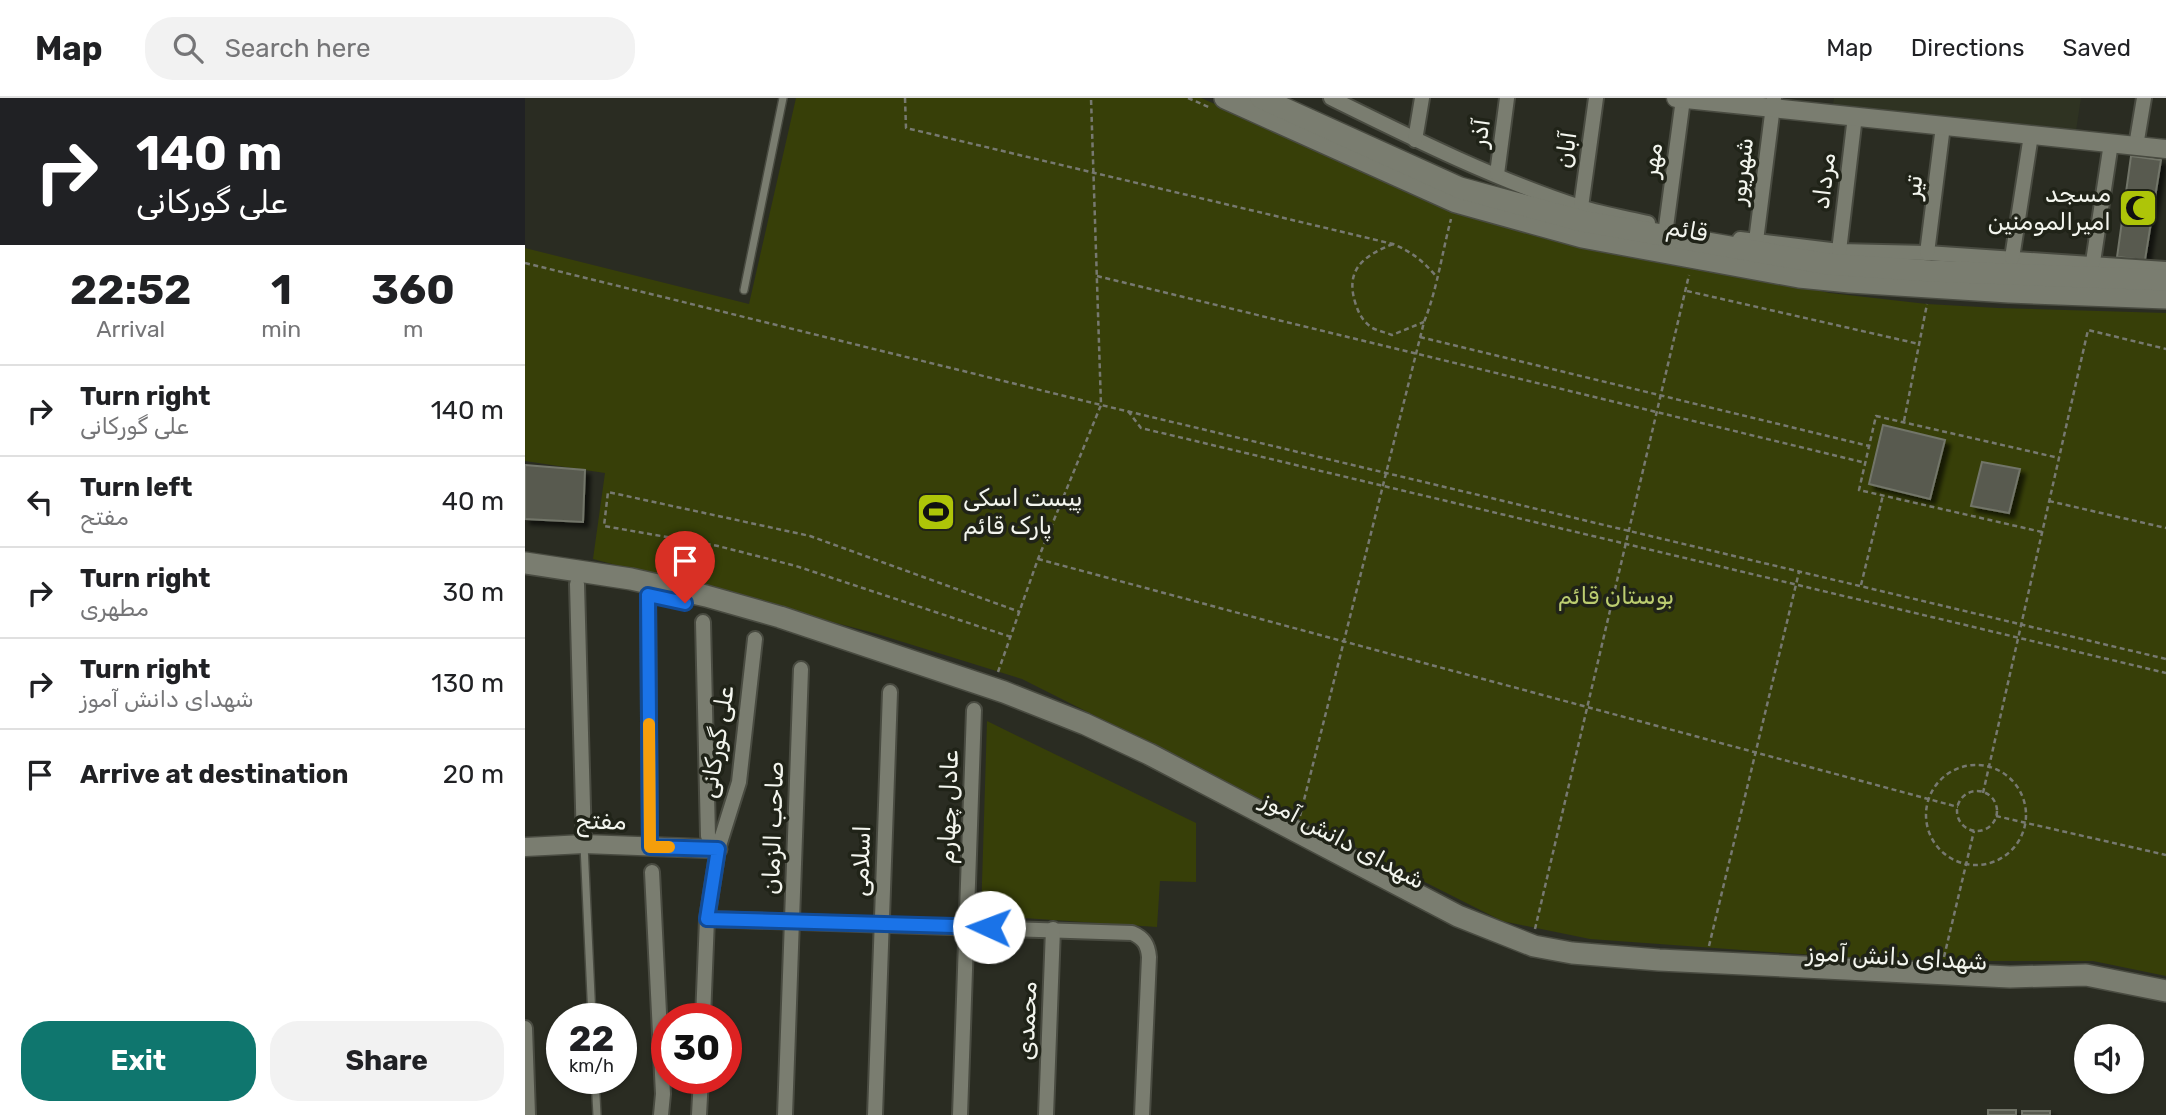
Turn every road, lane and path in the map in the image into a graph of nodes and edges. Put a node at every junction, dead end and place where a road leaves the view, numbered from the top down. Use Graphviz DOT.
graph roads {
  1 [pos="783,98"];
  2 [pos="905,98"];
  3 [pos="1091,98"];
  4 [pos="1226,98"];
  5 [pos="1261,98"];
  6 [pos="1331,98"];
  7 [pos="1422,98"];
  8 [pos="1507,98"];
  9 [pos="1596,98"];
  10 [pos="1676,98"];
  11 [pos="2144,98"];
  12 [pos="1683,99"];
  13 [pos="1773,103"];
  14 [pos="1855,116"];
  15 [pos="1943,126"];
  16 [pos="2031,135"];
  17 [pos="1415,140"];
  18 [pos="2111,143"];
  19 [pos="2136,146"];
  20 [pos="2166,149"];
  21 [pos="1093,173"];
  22 [pos="1497,174"];
  23 [pos="1456,202"];
  24 [pos="1581,207"];
  25 [pos="1665,227"];
  26 [pos="1756,241"];
  27 [pos="1393,244"];
  28 [pos="1839,251"];
  29 [pos="1927,253"];
  30 [pos="1693,258"];
  31 [pos="2012,258"];
  32 [pos="2093,262"];
  33 [pos="525,263"];
  34 [pos="2166,268"];
  35 [pos="1097,276"];
  36 [pos="1436,276"];
  37 [pos="2166,280"];
  38 [pos="1931,287"];
  39 [pos="744,290"];
  40 [pos="1686,290"];
  41 [pos="2166,298"];
  42 [pos="1424,322"];
  43 [pos="1420,337"];
  44 [pos="1919,344"];
  45 [pos="2166,349"];
  46 [pos="1416,354"];
  47 [pos="1662,396"];
  48 [pos="1101,405"];
  49 [pos="1128,411"];
  50 [pos="1658,413"];
  51 [pos="1904,422"];
  52 [pos="1870,446"];
  53 [pos="2059,458"];
  54 [pos="1865,463"];
  55 [pos="1386,473"];
  56 [pos="1383,486"];
  57 [pos="1883,495"];
  58 [pos="2049,501"];
  59 [pos="2166,528"];
  60 [pos="1629,530"];
  61 [pos="2042,532"];
  62 [pos="1626,545"];
  63 [pos="1038,559"];
  64 [pos="525,563"];
  65 [pos="1799,571"];
  66 [pos="525,576"];
  67 [pos="577,584"];
  68 [pos="1861,585"];
  69 [pos="1796,586"];
  70 [pos="650,589"];
  71 [pos="1020,612"];
  72 [pos="703,622"];
  73 [pos="2021,624"];
  74 [pos="1011,637"];
  75 [pos="755,639"];
  76 [pos="2018,639"];
  77 [pos="1344,642"];
  78 [pos="2166,659"];
  79 [pos="801,669"];
  80 [pos="2166,673"];
  81 [pos="997,675"];
  82 [pos="890,692"];
  83 [pos="1587,707"];
  84 [pos="974,710"];
  85 [pos="1756,752"];
  86 [pos="1989,766"];
  87 [pos="1983,793"];
  88 [pos="1928,799"];
  89 [pos="1958,807"];
  90 [pos="1996,816"];
  91 [pos="1300,817"];
  92 [pos="2025,823"];
  93 [pos="1974,831"];
  94 [pos="584,844"];
  95 [pos="525,847"];
  96 [pos="650,847"];
  97 [pos="718,849"];
  98 [pos="2166,855"];
  99 [pos="1966,864"];
  100 [pos="652,872"];
  101 [pos="707,919"];
  102 [pos="793,921"];
  103 [pos="881,923"];
  104 [pos="968,926"];
  105 [pos="1053,929"];
  106 [pos="1535,929"];
  107 [pos="1709,946"];
  108 [pos="1943,961"];
  109 [pos="2166,991"];
  110 [pos="591,1003"];
  111 [pos="704,1003"];
  112 [pos="2166,1005"];
  113 [pos="525,1028"];
  114 [pos="596,1094"];
  115 [pos="700,1094"];
  116 [pos="528,1115"];
  117 [pos="597,1115"];
  118 [pos="661,1115"];
  119 [pos="699,1115"];
  120 [pos="785,1115"];
  121 [pos="874,1115"];
  122 [pos="960,1115"];
  123 [pos="1046,1115"];
  124 [pos="1142,1115"];
  1 -- 39 [label="lane"];
  2 -- 21 [label="path"];
  3 -- 21 [label="path"];
  4 -- 23 [label="main road, قائم"];
  5 -- 37 [label="main road, قائم"];
  6 -- 17 [label="street"];
  7 -- 17 [label="street"];
  8 -- 22 [label="street, آذر"];
  9 -- 24 [label="street, آبان"];
  10 -- 12 [label="street"];
  11 -- 19 [label="street"];
  12 -- 13 [label="street"];
  12 -- 25 [label="street, مهر"];
  13 -- 14 [label="street"];
  13 -- 26 [label="street, شهریور"];
  14 -- 15 [label="street"];
  14 -- 28 [label="street, مرداد"];
  15 -- 16 [label="street"];
  15 -- 29 [label="street, تیر"];
  16 -- 18 [label="street"];
  16 -- 31 [label="street"];
  17 -- 22 [label="street"];
  18 -- 19 [label="street"];
  18 -- 32 [label="street"];
  19 -- 20 [label="street"];
  21 -- 27 [label="path"];
  21 -- 35 [label="path"];
  22 -- 24 [label="street"];
  23 -- 30 [label="main road, قائم"];
  23 -- 36 [label="path"];
  24 -- 25 [label="street"];
  25 -- 26 [label="street"];
  26 -- 28 [label="street"];
  27 -- 36 [label="path"];
  27 -- 42 [label="path"];
  28 -- 29 [label="street"];
  29 -- 31 [label="street"];
  30 -- 38 [label="main road, قائم"];
  30 -- 40 [label="path"];
  31 -- 32 [label="street"];
  32 -- 34 [label="street"];
  33 -- 48 [label="path"];
  35 -- 46 [label="path"];
  35 -- 48 [label="path"];
  36 -- 42 [label="path"];
  38 -- 41 [label="main road, قائم"];
  38 -- 44 [label="path"];
  40 -- 44 [label="path"];
  40 -- 47 [label="path"];
  42 -- 43 [label="path"];
  43 -- 46 [label="path"];
  43 -- 47 [label="path"];
  44 -- 51 [label="path"];
  45 -- 53 [label="path"];
  46 -- 50 [label="path"];
  46 -- 55 [label="path"];
  47 -- 50 [label="path"];
  47 -- 52 [label="path"];
  48 -- 49 [label="path"];
  48 -- 63 [label="path"];
  49 -- 55 [label="path"];
  49 -- 56 [label="path"];
  50 -- 54 [label="path"];
  50 -- 60 [label="path"];
  51 -- 52 [label="path"];
  51 -- 53 [label="path"];
  52 -- 54 [label="path"];
  53 -- 58 [label="path"];
  54 -- 57 [label="path"];
  55 -- 56 [label="path"];
  55 -- 60 [label="path"];
  56 -- 62 [label="path"];
  56 -- 77 [label="path"];
  57 -- 61 [label="path"];
  57 -- 68 [label="path"];
  58 -- 59 [label="path"];
  58 -- 61 [label="path"];
  60 -- 62 [label="path"];
  60 -- 65 [label="path"];
  61 -- 73 [label="path"];
  62 -- 69 [label="path"];
  62 -- 83 [label="path"];
  63 -- 71 [label="path"];
  63 -- 77 [label="path"];
  64 -- 70 [label="main road"];
  65 -- 68 [label="path"];
  65 -- 69 [label="path"];
  66 -- 67 [label="main road, شهدای دانش آموز"];
  67 -- 70 [label="main road, شهدای دانش آموز"];
  67 -- 94 [label="street"];
  68 -- 73 [label="path"];
  69 -- 76 [label="path"];
  69 -- 85 [label="path"];
  70 -- 96 [label="street"];
  70 -- 109 [label="main road"];
  70 -- 112 [label="main road, شهدای دانش آموز"];
  71 -- 74 [label="path"];
  71 -- 74 [label="path"];
  72 -- 97 [label="street"];
  73 -- 76 [label="path"];
  73 -- 78 [label="path"];
  74 -- 81 [label="path"];
  75 -- 97 [label="street, علی گورکانی"];
  76 -- 80 [label="path"];
  76 -- 86 [label="path"];
  77 -- 83 [label="path"];
  77 -- 91 [label="path"];
  79 -- 102 [label="street, صاحب الزمان"];
  82 -- 103 [label="street, اسلامی"];
  83 -- 85 [label="path"];
  83 -- 106 [label="path"];
  84 -- 104 [label="street, عادل چهارم"];
  85 -- 88 [label="path"];
  85 -- 107 [label="path"];
  86 -- 87 [label="path"];
  86 -- 88 [label="path"];
  86 -- 92 [label="path"];
  87 -- 89 [label="path"];
  87 -- 90 [label="path"];
  88 -- 89 [label="path"];
  88 -- 99 [label="path"];
  89 -- 93 [label="path"];
  90 -- 92 [label="path"];
  90 -- 93 [label="path"];
  92 -- 98 [label="path"];
  92 -- 99 [label="path"];
  93 -- 99 [label="path"];
  94 -- 95 [label="street, مفتح"];
  94 -- 96 [label="street, مفتح"];
  94 -- 110 [label="lane"];
  96 -- 97 [label="street, مفتح"];
  97 -- 101 [label="street, علی گورکانی"];
  99 -- 108 [label="path"];
  100 -- 118 [label="street"];
  101 -- 102 [label="street"];
  101 -- 111 [label="street, علی گورکانی"];
  102 -- 103 [label="street"];
  102 -- 120 [label="street, صاحب الزمان"];
  103 -- 104 [label="street"];
  103 -- 121 [label="street, اسلامی"];
  104 -- 105 [label="street"];
  104 -- 122 [label="street, عادل چهارم"];
  105 -- 123 [label="street, محمدی"];
  105 -- 124 [label="street"];
  113 -- 116 [label="street"];
  114 -- 117 [label="lane"];
  115 -- 119 [label="street"];
}
